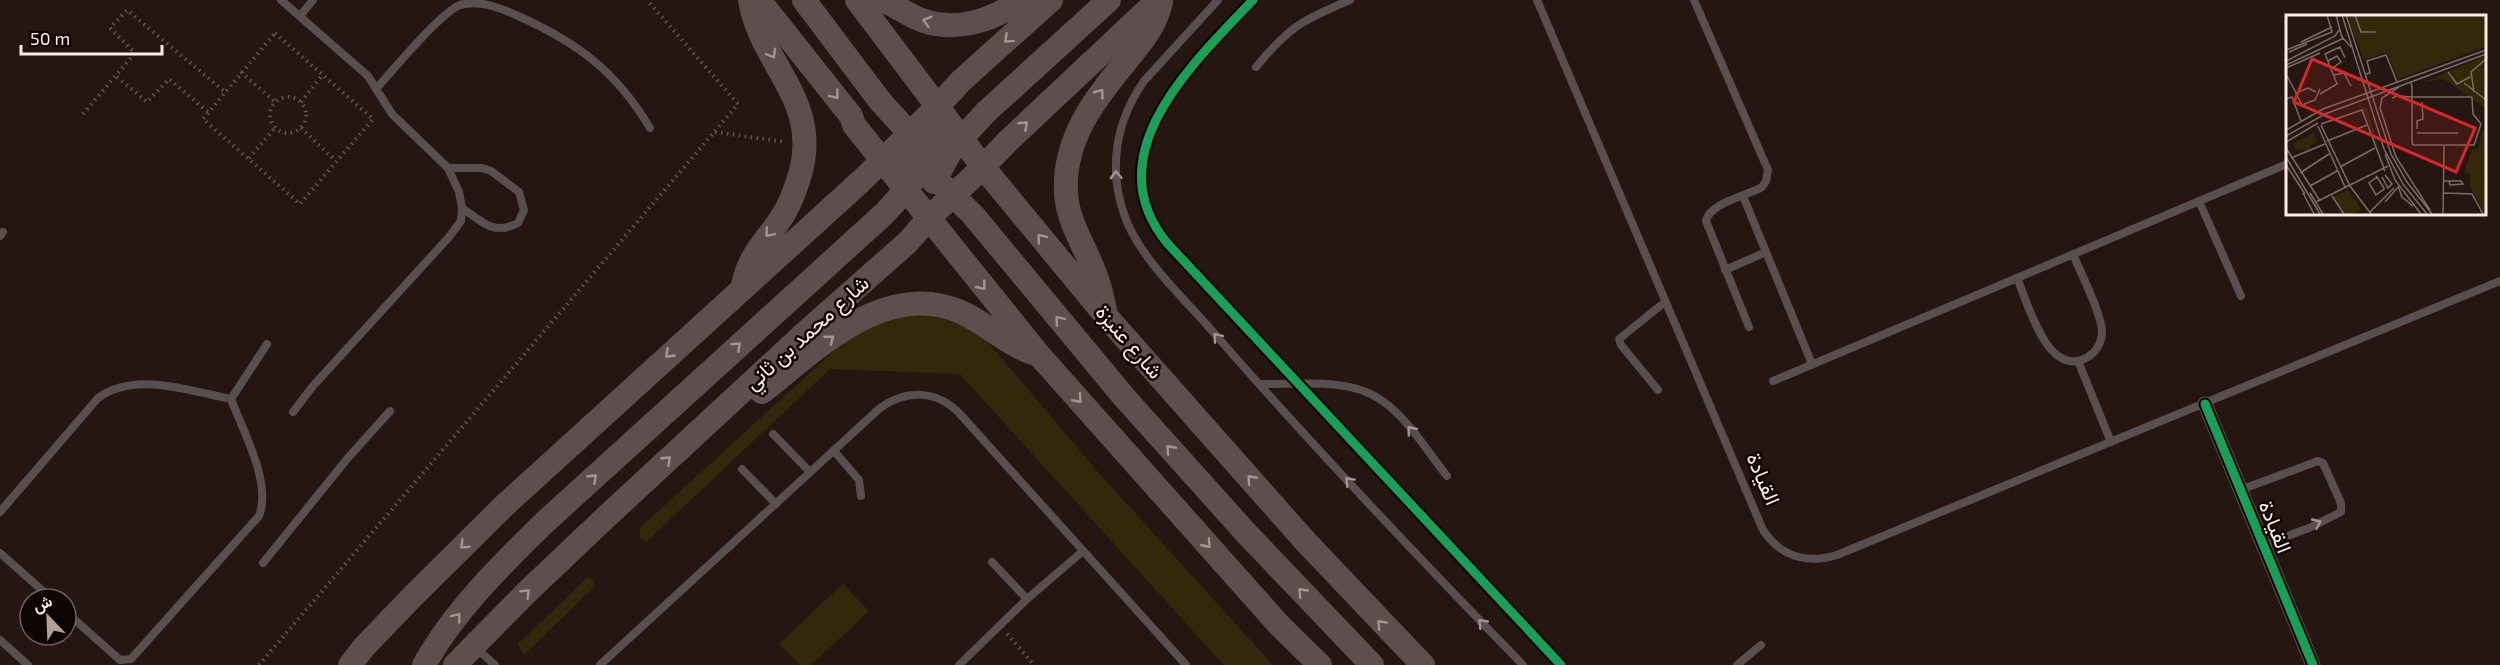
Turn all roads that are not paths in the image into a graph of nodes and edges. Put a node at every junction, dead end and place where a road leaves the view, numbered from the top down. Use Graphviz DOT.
graph roads {
  1 [pos="281,0"];
  2 [pos="312,0"];
  3 [pos="750,0"];
  4 [pos="759,0"];
  5 [pos="804,0"];
  6 [pos="857,0"];
  7 [pos="882,0"];
  8 [pos="1021,0"];
  9 [pos="1051,0"];
  10 [pos="1109,0"];
  11 [pos="1159,0"];
  12 [pos="1218,0"];
  13 [pos="1350,0"];
  14 [pos="1537,0"];
  15 [pos="1694,0"];
  16 [pos="300,16"];
  17 [pos="1256,67"];
  18 [pos="376,89"];
  19 [pos="937,107"];
  20 [pos="650,128"];
  21 [pos="909,133"];
  22 [pos="961,138"];
  23 [pos="881,159"];
  24 [pos="2286,164"];
  25 [pos="933,165"];
  26 [pos="983,167"];
  27 [pos="448,168"];
  28 [pos="905,190"];
  29 [pos="954,196"];
  30 [pos="1743,196"];
  31 [pos="2199,201"];
  32 [pos="462,208"];
  33 [pos="928,219"];
  34 [pos="1766,252"];
  35 [pos="2073,254"];
  36 [pos="1725,270"];
  37 [pos="2017,278"];
  38 [pos="2500,281"];
  39 [pos="743,286"];
  40 [pos="2241,296"];
  41 [pos="1665,302"];
  42 [pos="1106,316"];
  43 [pos="1749,327"];
  44 [pos="267,345"];
  45 [pos="1039,355"];
  46 [pos="2078,361"];
  47 [pos="1812,364"];
  48 [pos="1773,381"];
  49 [pos="1260,384"];
  50 [pos="1658,390"];
  51 [pos="231,399"];
  52 [pos="2205,404"];
  53 [pos="390,411"];
  54 [pos="293,412"];
  55 [pos="696,433"];
  56 [pos="773,434"];
  57 [pos="2111,442"];
  58 [pos="834,451"];
  59 [pos="742,469"];
  60 [pos="810,472"];
  61 [pos="1447,476"];
  62 [pos="2240,490"];
  63 [pos="861,496"];
  64 [pos="776,504"];
  65 [pos="0,512"];
  66 [pos="2263,545"];
  67 [pos="1083,551"];
  68 [pos="0,553"];
  69 [pos="263,562"];
  70 [pos="992,562"];
  71 [pos="38,587"];
  72 [pos="1027,599"];
  73 [pos="78,623"];
  74 [pos="0,640"];
  75 [pos="1761,645"];
  76 [pos="473,646"];
  77 [pos="28,665"];
  78 [pos="350,665"];
  79 [pos="424,665"];
  80 [pos="455,665"];
  81 [pos="495,665"];
  82 [pos="600,665"];
  83 [pos="959,665"];
  84 [pos="1186,665"];
  85 [pos="1320,665"];
  86 [pos="1372,665"];
  87 [pos="1423,665"];
  88 [pos="1523,665"];
  89 [pos="1737,665"];
  90 [pos="2313,665"];
  1 -- 16 [label="lane"];
  2 -- 16 [label="lane"];
  3 -- 39 [label="main road, one-way"];
  4 -- 23 [label="main road, one-way"];
  5 -- 21 [label="main road"];
  6 -- 19 [label="main road, شارع عنيزة"];
  8 -- 7 [label="main road, one-way"];
  9 -- 19 [label="main road, one-way"];
  10 -- 22 [label="main road"];
  26 -- 11 [label="main road, شارع محمد بن ثاني, one-way"];
  42 -- 11 [label="main road, one-way"];
  49 -- 12 [label="lane, one-way"];
  13 -- 17 [label="lane"];
  14 -- 41 [label="lane, القيادة"];
  15 -- 30 [label="lane"];
  16 -- 18 [label="lane"];
  18 -- 20 [label="lane"];
  18 -- 27 [label="lane"];
  19 -- 21 [label="main road"];
  19 -- 22 [label="main road, شارع عنيزة"];
  19 -- 25 [label="main road"];
  21 -- 23 [label="main road"];
  21 -- 25 [label="main road"];
  22 -- 25 [label="main road"];
  22 -- 26 [label="main road, شارع عنيزة"];
  23 -- 25 [label="main road"];
  23 -- 28 [label="main road"];
  23 -- 39 [label="main road"];
  24 -- 31 [label="lane"];
  25 -- 26 [label="main road"];
  25 -- 28 [label="main road"];
  25 -- 29 [label="main road"];
  25 -- 33 [label="main road"];
  26 -- 29 [label="main road, شارع محمد بن ثاني"];
  42 -- 26 [label="main road, شارع عنيزة, one-way"];
  27 -- 32 [label="lane"];
  27 -- 32 [label="lane"];
  28 -- 33 [label="main road"];
  79 -- 28 [label="main road, one-way"];
  29 -- 33 [label="main road, شارع محمد بن ثاني"];
  86 -- 29 [label="main road, one-way"];
  30 -- 34 [label="lane"];
  30 -- 36 [label="lane"];
  31 -- 35 [label="lane"];
  31 -- 40 [label="lane"];
  32 -- 54 [label="lane"];
  33 -- 45 [label="main road, one-way"];
  33 -- 55 [label="main road, شارع محمد بن ثاني"];
  34 -- 36 [label="lane"];
  34 -- 47 [label="lane"];
  35 -- 37 [label="lane"];
  35 -- 46 [label="lane"];
  36 -- 43 [label="lane"];
  37 -- 46 [label="lane"];
  37 -- 47 [label="lane"];
  38 -- 52 [label="lane, القيادة"];
  39 -- 78 [label="main road, one-way"];
  41 -- 50 [label="lane"];
  41 -- 57 [label="lane, القيادة"];
  87 -- 42 [label="main road, شارع عنيزة, one-way"];
  44 -- 51 [label="lane"];
  55 -- 45 [label="main road, one-way"];
  45 -- 85 [label="main road, one-way"];
  46 -- 57 [label="lane"];
  47 -- 48 [label="lane"];
  61 -- 49 [label="lane, one-way"];
  88 -- 49 [label="lane, one-way"];
  51 -- 65 [label="lane"];
  51 -- 73 [label="lane"];
  52 -- 57 [label="lane, القيادة"];
  52 -- 62 [label="street, القيادة"];
  53 -- 69 [label="lane"];
  76 -- 55 [label="main road, شارع محمد بن ثاني, one-way"];
  56 -- 60 [label="lane"];
  58 -- 60 [label="lane"];
  58 -- 63 [label="lane"];
  58 -- 67 [label="lane"];
  59 -- 64 [label="lane"];
  60 -- 64 [label="lane"];
  62 -- 66 [label="street, القيادة"];
  66 -- 62 [label="lane, one-way"];
  64 -- 82 [label="lane"];
  66 -- 90 [label="street, القيادة"];
  67 -- 72 [label="lane"];
  67 -- 84 [label="lane"];
  68 -- 71 [label="lane"];
  70 -- 72 [label="lane"];
  72 -- 83 [label="lane"];
  74 -- 77 [label="lane"];
  75 -- 89 [label="lane"];
  76 -- 80 [label="main road, شارع محمد بن ثاني"];
  76 -- 81 [label="lane"];
}
